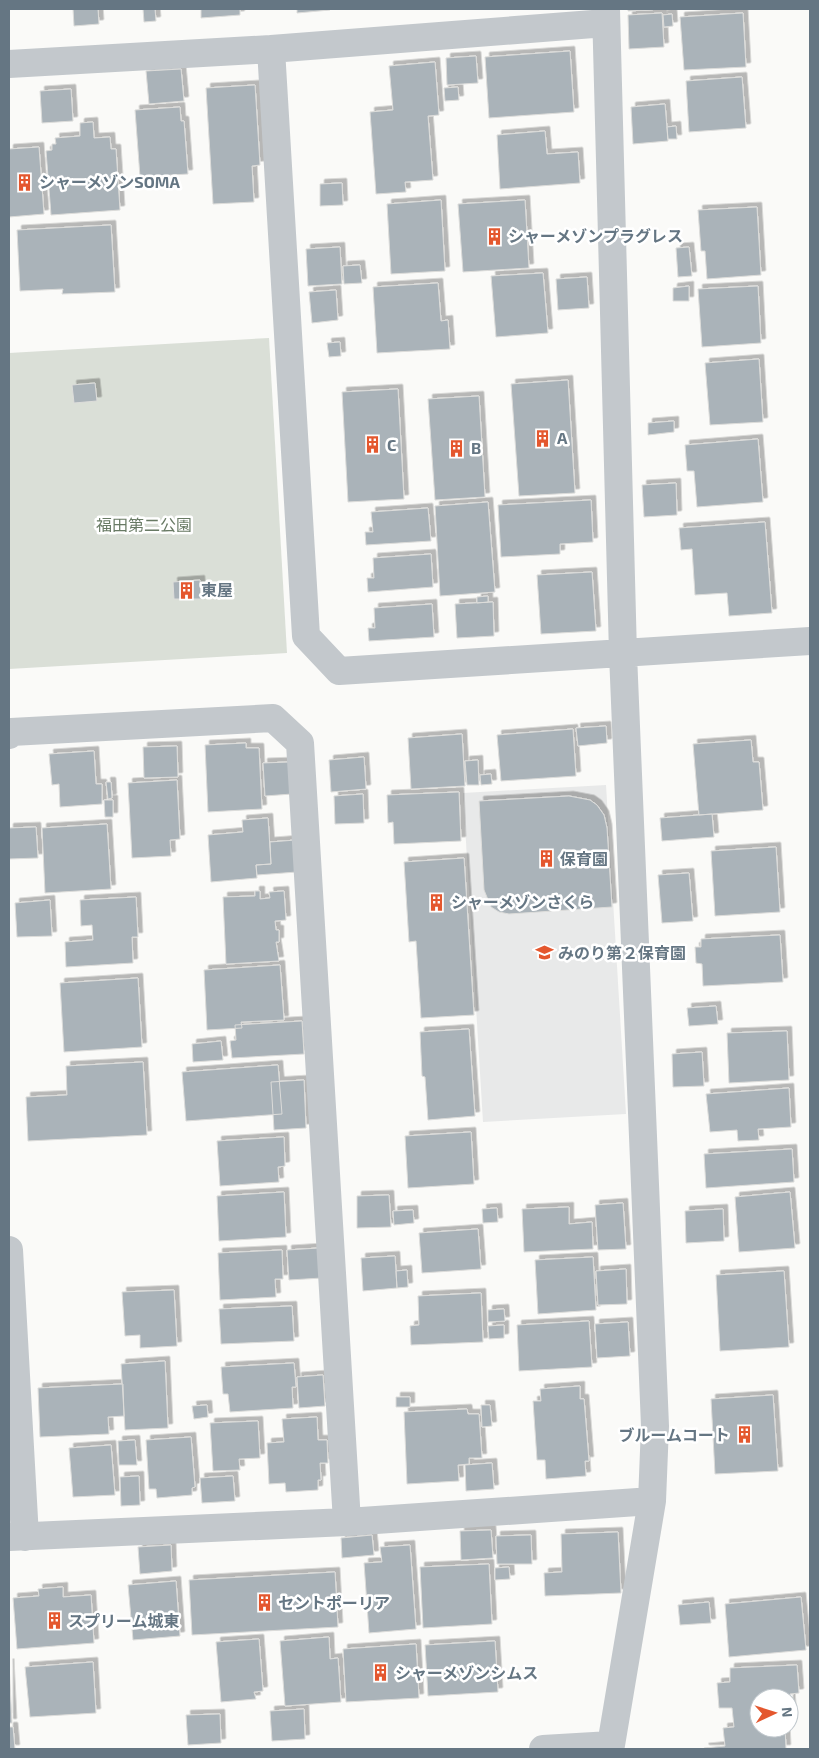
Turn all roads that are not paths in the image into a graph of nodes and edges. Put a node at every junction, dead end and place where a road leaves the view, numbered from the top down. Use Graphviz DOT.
graph roads {
  1 [pos="606,16"];
  2 [pos="271,48"];
  3 [pos="9,64"];
  4 [pos="806,642"];
  5 [pos="623,654"];
  6 [pos="9,734"];
  7 [pos="9,1250"];
  8 [pos="652,1501"];
  9 [pos="347,1522"];
  10 [pos="17,1537"];
  11 [pos="543,1749"];
  1 -- 2 [label="street"];
  1 -- 5 [label="street"];
  2 -- 3 [label="street"];
  2 -- 5 [label="street"];
  4 -- 5 [label="street"];
  5 -- 8 [label="street"];
  6 -- 9 [label="street"];
  7 -- 10 [label="street"];
  8 -- 9 [label="street"];
  8 -- 11 [label="street"];
  9 -- 10 [label="street"];
}
